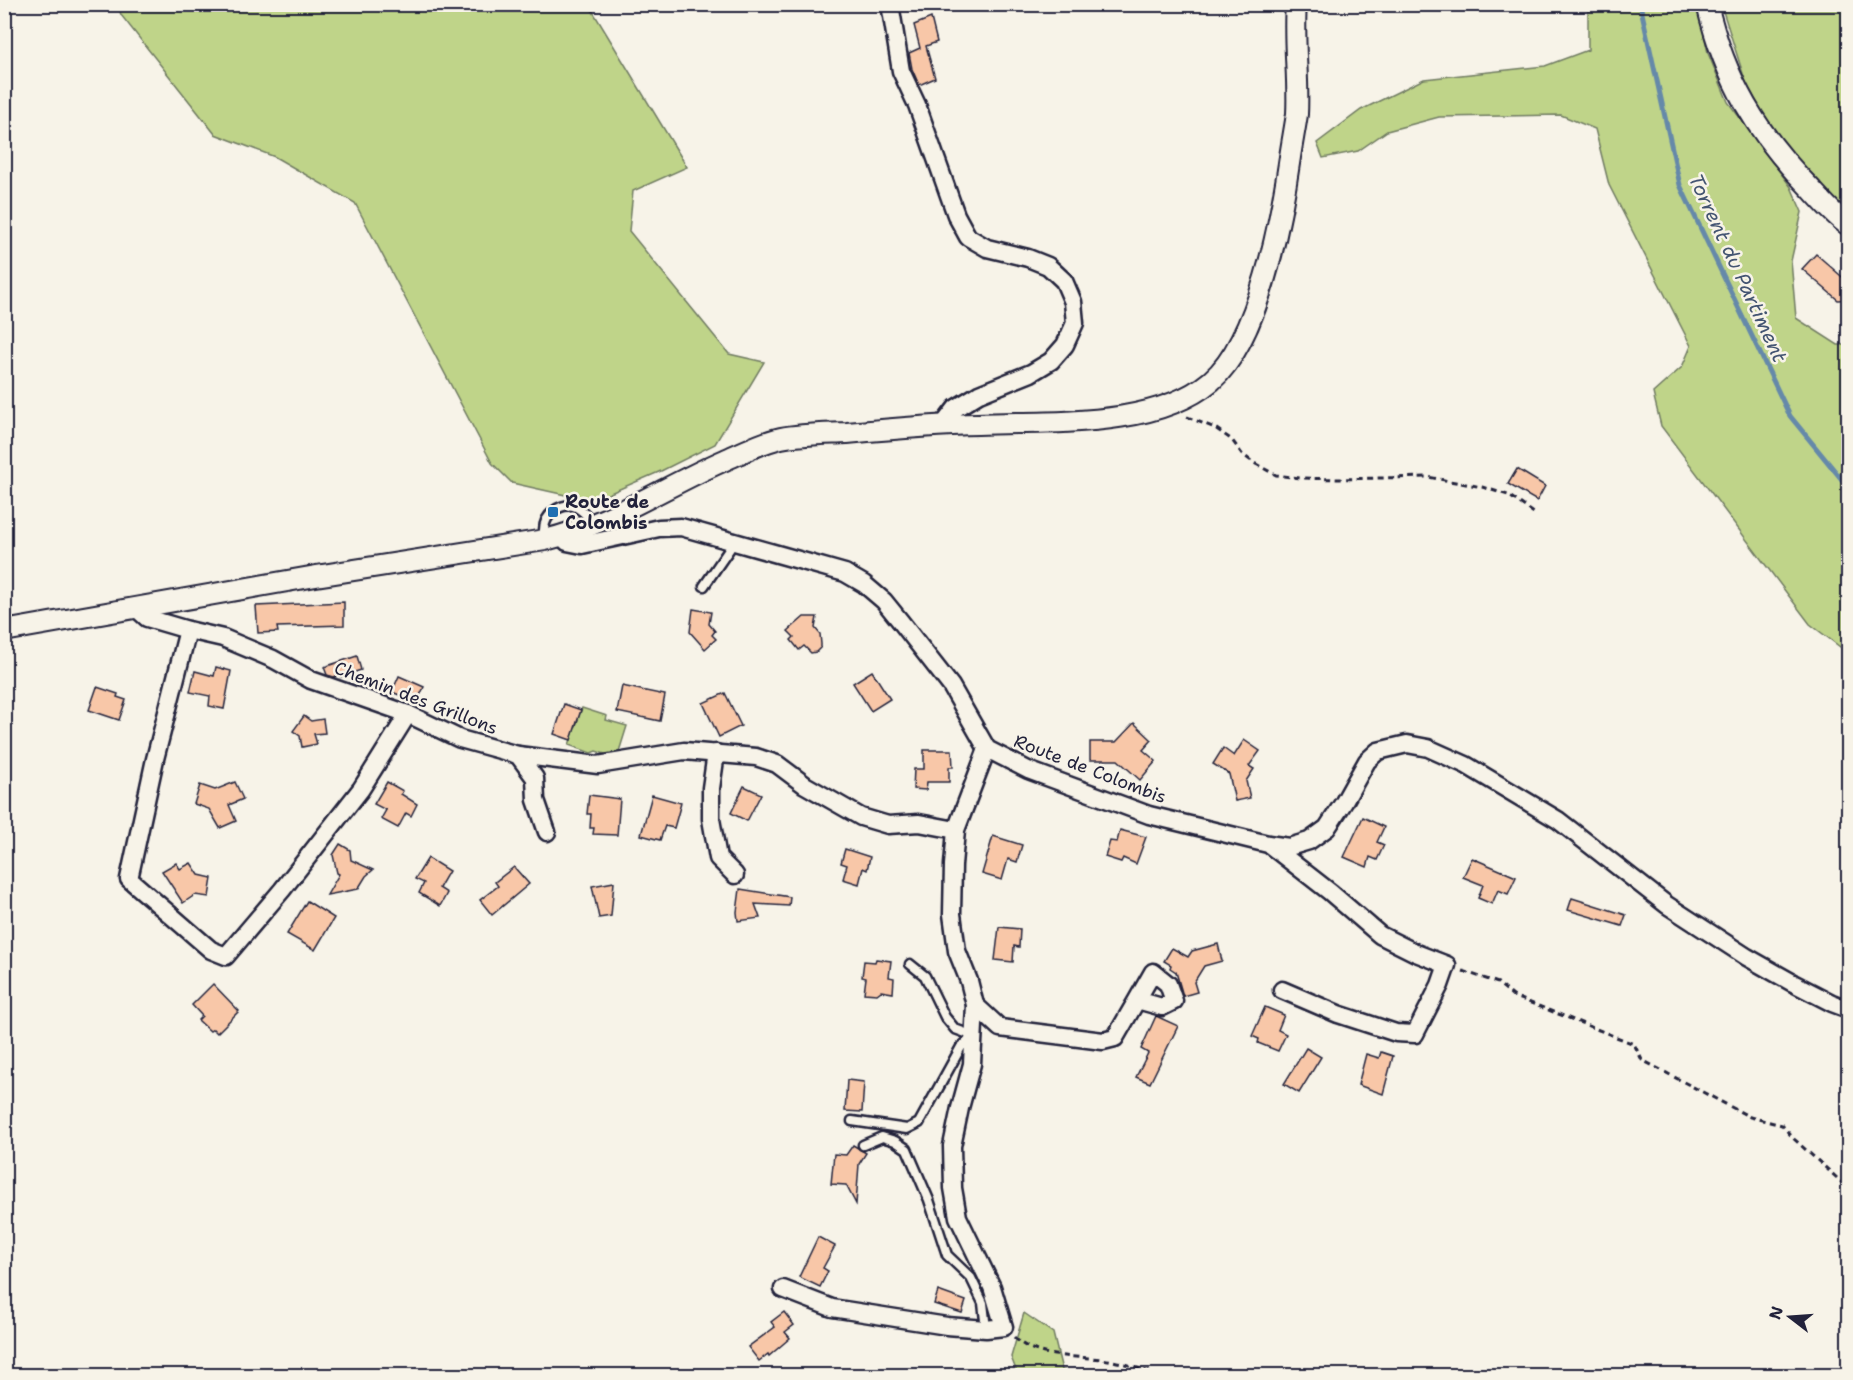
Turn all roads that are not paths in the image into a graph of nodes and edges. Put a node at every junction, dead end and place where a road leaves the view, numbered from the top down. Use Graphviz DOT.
graph roads {
  1 [pos="890,4"];
  2 [pos="1296,4"];
  3 [pos="1707,4"];
  4 [pos="1848,225"];
  5 [pos="942,425"];
  6 [pos="594,524"];
  7 [pos="554,538"];
  8 [pos="735,541"];
  9 [pos="704,586"];
  10 [pos="136,608"];
  11 [pos="188,630"];
  12 [pos="4,632"];
  13 [pos="408,714"];
  14 [pos="987,749"];
  15 [pos="716,753"];
  16 [pos="518,755"];
  17 [pos="956,830"];
  18 [pos="548,832"];
  19 [pos="1268,844"];
  20 [pos="735,875"];
  21 [pos="910,963"];
  22 [pos="1282,990"];
  23 [pos="1137,1000"];
  24 [pos="975,1005"];
  25 [pos="1848,1009"];
  26 [pos="975,1036"];
  27 [pos="852,1121"];
  28 [pos="863,1145"];
  29 [pos="783,1289"];
  30 [pos="986,1329"];
  1 -- 5 [label="street"];
  2 -- 5 [label="street"];
  3 -- 4 [label="street"];
  5 -- 6 [label="street"];
  6 -- 7 [label="street"];
  6 -- 7 [label="lane"];
  7 -- 8 [label="street, Route de Colombis"];
  7 -- 10 [label="street"];
  8 -- 9 [label="lane"];
  8 -- 14 [label="street, Route de Colombis"];
  10 -- 11 [label="street, Chemin des Grillons"];
  10 -- 12 [label="street"];
  11 -- 13 [label="street, Chemin des Grillons"];
  11 -- 13 [label="street"];
  13 -- 16 [label="street, Chemin des Grillons"];
  14 -- 17 [label="street"];
  14 -- 19 [label="street, Route de Colombis"];
  15 -- 16 [label="street, Chemin des Grillons"];
  15 -- 17 [label="street, Chemin des Grillons"];
  15 -- 20 [label="street"];
  16 -- 18 [label="street"];
  17 -- 24 [label="street"];
  19 -- 22 [label="street"];
  19 -- 25 [label="street"];
  21 -- 26 [label="lane"];
  23 -- 24 [label="street"];
  24 -- 26 [label="street"];
  26 -- 27 [label="lane"];
  26 -- 30 [label="street"];
  28 -- 30 [label="lane"];
  29 -- 30 [label="street"];
}
